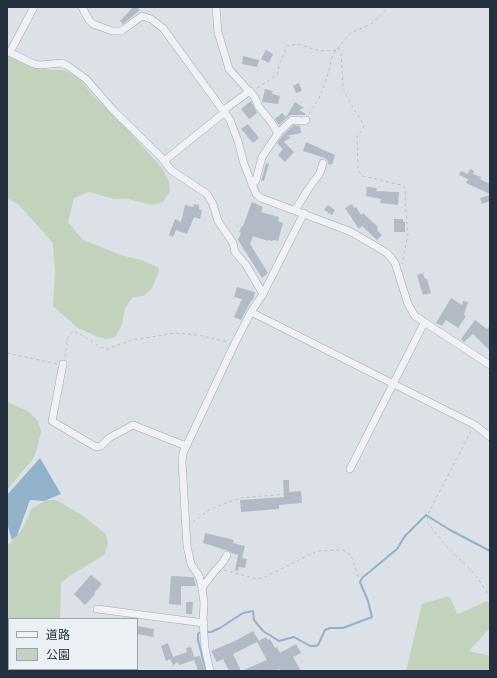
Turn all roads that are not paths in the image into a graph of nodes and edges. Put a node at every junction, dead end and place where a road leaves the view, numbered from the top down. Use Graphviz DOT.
graph roads {
  1 [pos="34,7"];
  2 [pos="82,7"];
  3 [pos="216,7"];
  4 [pos="8,51"];
  5 [pos="250,92"];
  6 [pos="224,111"];
  7 [pos="306,120"];
  8 [pos="278,134"];
  9 [pos="164,161"];
  10 [pos="323,163"];
  11 [pos="252,185"];
  12 [pos="295,210"];
  13 [pos="304,213"];
  14 [pos="263,294"];
  15 [pos="251,312"];
  16 [pos="424,323"];
  17 [pos="63,364"];
  18 [pos="490,365"];
  19 [pos="392,384"];
  20 [pos="490,437"];
  21 [pos="186,446"];
  22 [pos="350,469"];
  23 [pos="227,555"];
  24 [pos="202,588"];
  25 [pos="97,609"];
  26 [pos="204,623"];
  27 [pos="210,671"];
  1 -- 4 [label="street"];
  2 -- 6 [label="street"];
  3 -- 6 [label="street"];
  4 -- 9 [label="street"];
  5 -- 8 [label="street"];
  6 -- 9 [label="street"];
  6 -- 11 [label="street"];
  7 -- 8 [label="street"];
  8 -- 11 [label="street"];
  9 -- 14 [label="street"];
  10 -- 12 [label="street"];
  11 -- 12 [label="street"];
  12 -- 13 [label="street"];
  13 -- 14 [label="street"];
  13 -- 16 [label="street"];
  14 -- 15 [label="street"];
  15 -- 19 [label="street"];
  15 -- 21 [label="street"];
  16 -- 18 [label="street"];
  16 -- 19 [label="street"];
  17 -- 21 [label="street"];
  19 -- 20 [label="street"];
  19 -- 22 [label="street"];
  21 -- 24 [label="street"];
  23 -- 24 [label="street"];
  24 -- 26 [label="street"];
  25 -- 26 [label="street"];
  26 -- 27 [label="street"];
}
